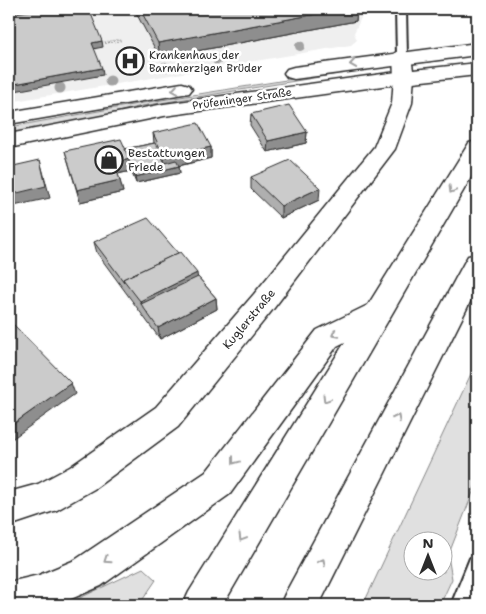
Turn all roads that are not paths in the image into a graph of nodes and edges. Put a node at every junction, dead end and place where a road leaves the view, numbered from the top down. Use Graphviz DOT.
graph roads {
  1 [pos="401,9"];
  2 [pos="477,49"];
  3 [pos="403,67"];
  4 [pos="477,69"];
  5 [pos="274,76"];
  6 [pos="206,85"];
  7 [pos="9,118"];
  8 [pos="9,141"];
  9 [pos="477,148"];
  10 [pos="477,263"];
  11 [pos="379,312"];
  12 [pos="9,509"];
  13 [pos="477,565"];
  14 [pos="9,601"];
  15 [pos="202,605"];
  16 [pos="300,605"];
  17 [pos="461,605"];
  1 -- 3 [label="lane"];
  2 -- 3 [label="main road, Prüfeninger Straße"];
  3 -- 4 [label="main road, Prüfeninger Straße"];
  3 -- 5 [label="main road, Prüfeninger Straße, one-way"];
  3 -- 8 [label="main road, Prüfeninger Straße"];
  3 -- 12 [label="main road, Kuglerstraße"];
  6 -- 7 [label="main road, Prüfeninger Straße, one-way"];
  9 -- 11 [label="main road, one-way"];
  16 -- 10 [label="main road, one-way"];
  11 -- 14 [label="main road, one-way"];
  11 -- 15 [label="main road, one-way"];
  13 -- 17 [label="lane"];
}
